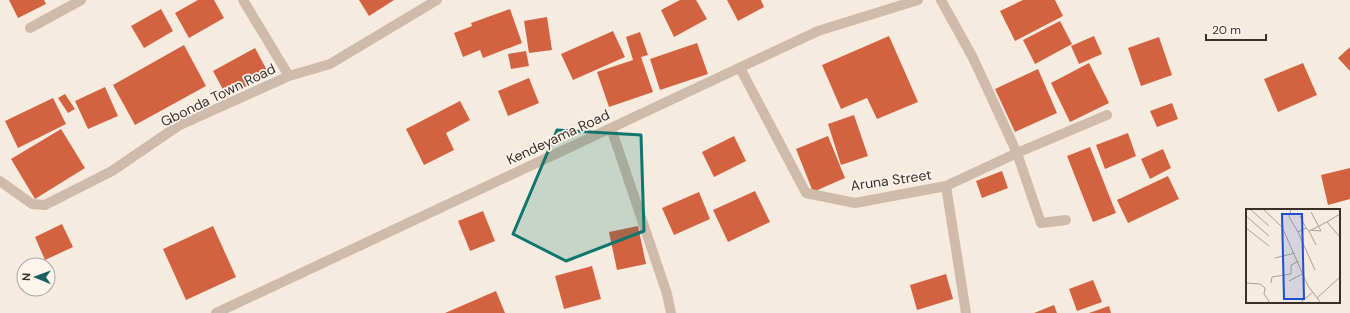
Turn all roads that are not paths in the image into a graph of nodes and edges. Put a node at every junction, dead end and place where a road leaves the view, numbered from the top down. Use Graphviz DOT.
graph roads {
  1 [pos="81,0"];
  2 [pos="243,0"];
  3 [pos="437,0"];
  4 [pos="918,0"];
  5 [pos="941,0"];
  6 [pos="30,28"];
  7 [pos="740,68"];
  8 [pos="289,76"];
  9 [pos="1106,115"];
  10 [pos="611,128"];
  11 [pos="1017,153"];
  12 [pos="0,181"];
  13 [pos="946,186"];
  14 [pos="1066,220"];
  15 [pos="216,313"];
  16 [pos="671,313"];
  17 [pos="966,313"];
  1 -- 6 [label="street"];
  2 -- 8 [label="street, Gbonda Town Road"];
  3 -- 8 [label="street"];
  4 -- 7 [label="street, Kendeyama Road"];
  5 -- 11 [label="street"];
  7 -- 10 [label="street, Kendeyama Road"];
  7 -- 13 [label="street, Aruna Street"];
  8 -- 12 [label="street, Gbonda Town Road"];
  9 -- 11 [label="street"];
  10 -- 15 [label="street, Kendeyama Road"];
  10 -- 16 [label="street"];
  11 -- 13 [label="street"];
  11 -- 14 [label="street"];
  13 -- 17 [label="street, Aruna Street"];
}
